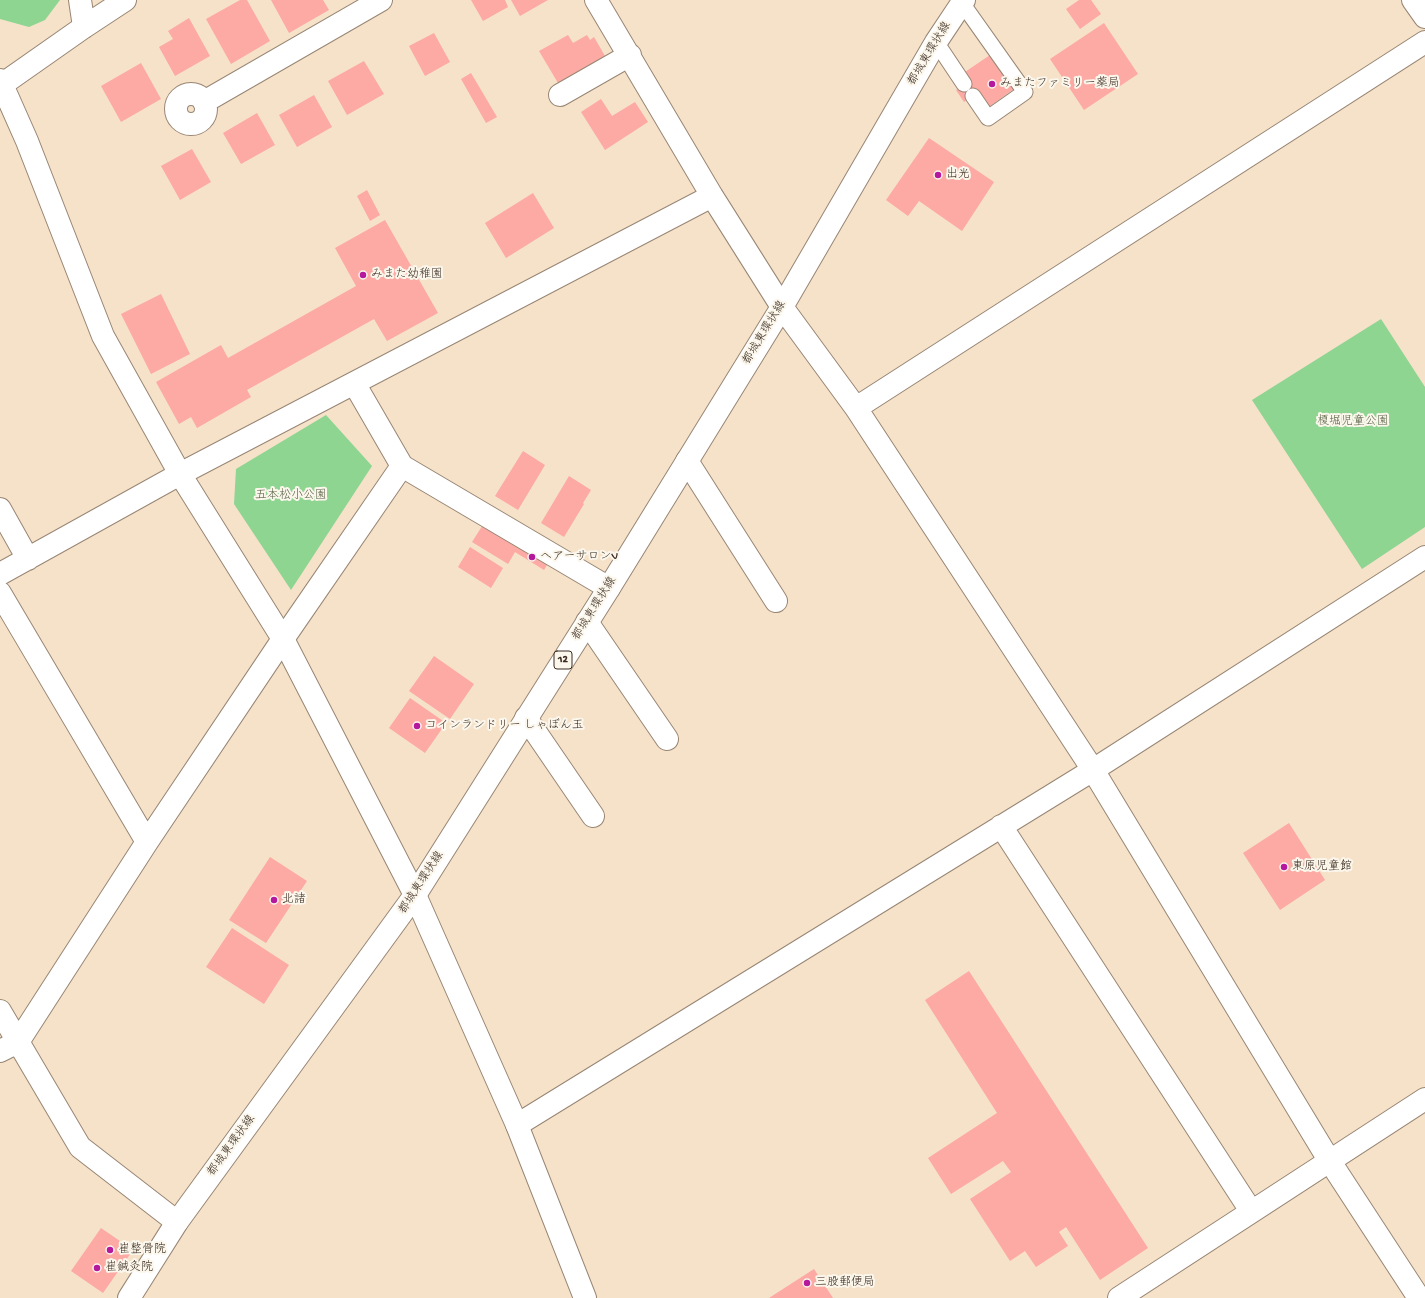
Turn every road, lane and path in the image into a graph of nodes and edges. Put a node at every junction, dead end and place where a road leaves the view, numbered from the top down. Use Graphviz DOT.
graph roads {
  1 [pos="80,0"];
  2 [pos="125,0"];
  3 [pos="381,0"];
  4 [pos="596,0"];
  5 [pos="1413,0"];
  6 [pos="963,2"];
  7 [pos="1425,18"];
  8 [pos="84,27"];
  9 [pos="936,42"];
  10 [pos="1425,42"];
  11 [pos="630,55"];
  12 [pos="1,84"];
  13 [pos="964,84"];
  14 [pos="560,94"];
  15 [pos="973,96"];
  16 [pos="204,102"];
  17 [pos="712,196"];
  18 [pos="782,307"];
  19 [pos="354,383"];
  20 [pos="856,408"];
  21 [pos="687,461"];
  22 [pos="402,466"];
  23 [pos="180,474"];
  24 [pos="0,509"];
  25 [pos="1425,557"];
  26 [pos="28,559"];
  27 [pos="0,574"];
  28 [pos="609,588"];
  29 [pos="0,593"];
  30 [pos="776,601"];
  31 [pos="587,622"];
  32 [pos="283,639"];
  33 [pos="526,718"];
  34 [pos="667,739"];
  35 [pos="1093,770"];
  36 [pos="594,816"];
  37 [pos="1001,826"];
  38 [pos="146,842"];
  39 [pos="415,895"];
  40 [pos="0,1010"];
  41 [pos="9,1046"];
  42 [pos="1425,1099"];
  43 [pos="517,1125"];
  44 [pos="1330,1160"];
  45 [pos="1251,1212"];
  46 [pos="177,1222"];
  47 [pos="129,1298"];
  48 [pos="585,1298"];
  49 [pos="1119,1298"];
  50 [pos="1419,1298"];
  1 -- 8 [label="street"];
  2 -- 8 [label="street"];
  3 -- 16 [label="street"];
  4 -- 11 [label="street"];
  5 -- 7 [label="street"];
  6 -- 9 [label="street, 都城東環状線 / 12"];
  6 -- 15 [label="lane"];
  8 -- 12 [label="street"];
  9 -- 13 [label="lane"];
  9 -- 18 [label="street, 都城東環状線 / 12"];
  10 -- 20 [label="street"];
  11 -- 14 [label="street"];
  11 -- 17 [label="street"];
  12 -- 23 [label="street"];
  17 -- 18 [label="street"];
  17 -- 19 [label="street"];
  18 -- 20 [label="street"];
  18 -- 21 [label="street, 都城東環状線 / 12"];
  19 -- 22 [label="street"];
  19 -- 23 [label="street"];
  20 -- 35 [label="street"];
  21 -- 28 [label="street, 都城東環状線 / 12"];
  21 -- 30 [label="street"];
  22 -- 28 [label="street"];
  22 -- 32 [label="street"];
  23 -- 26 [label="street"];
  23 -- 32 [label="street"];
  24 -- 26 [label="street"];
  25 -- 35 [label="street"];
  26 -- 27 [label="street"];
  28 -- 31 [label="street, 都城東環状線 / 12"];
  29 -- 38 [label="street"];
  31 -- 33 [label="street, 都城東環状線 / 12"];
  31 -- 34 [label="street"];
  32 -- 38 [label="street"];
  32 -- 39 [label="street"];
  33 -- 36 [label="street"];
  33 -- 39 [label="street, 都城東環状線 / 12"];
  35 -- 37 [label="street"];
  35 -- 44 [label="street"];
  37 -- 43 [label="street"];
  37 -- 45 [label="street"];
  38 -- 41 [label="street"];
  39 -- 43 [label="street"];
  39 -- 46 [label="street, 都城東環状線 / 12"];
  40 -- 41 [label="street"];
  41 -- 46 [label="street"];
  42 -- 44 [label="street"];
  43 -- 48 [label="street"];
  44 -- 45 [label="street"];
  44 -- 50 [label="street"];
  45 -- 49 [label="street"];
  46 -- 47 [label="street, 都城東環状線 / 12"];
}
